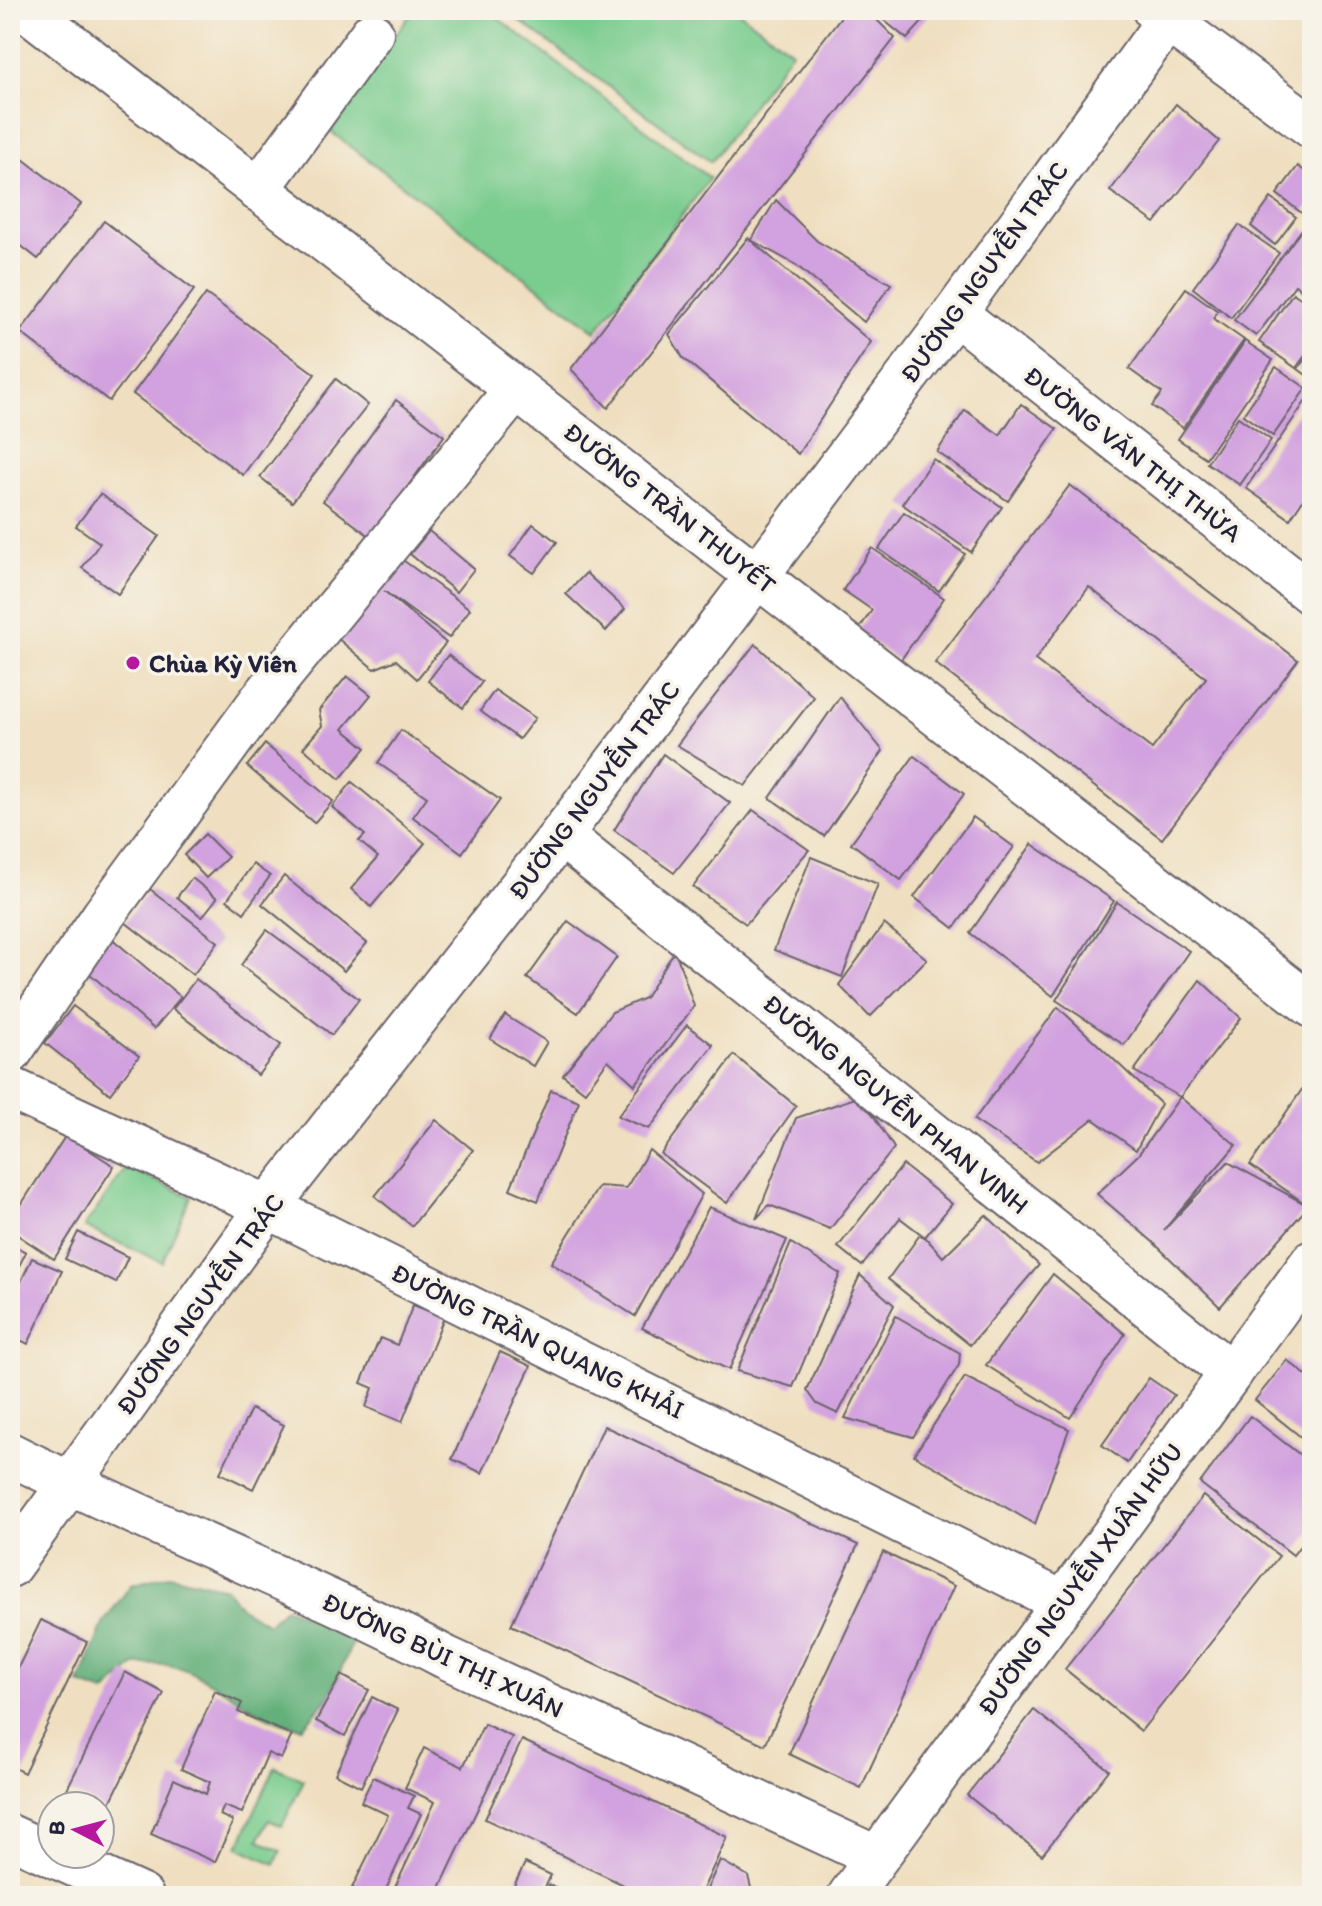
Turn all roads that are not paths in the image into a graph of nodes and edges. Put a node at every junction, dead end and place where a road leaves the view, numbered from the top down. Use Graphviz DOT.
graph roads {
  1 [pos="27,10"];
  2 [pos="1165,14"];
  3 [pos="372,33"];
  4 [pos="1312,127"];
  5 [pos="258,190"];
  6 [pos="955,313"];
  7 [pos="516,389"];
  8 [pos="757,576"];
  9 [pos="1312,594"];
  10 [pos="561,835"];
  11 [pos="1312,1006"];
  12 [pos="10,1053"];
  13 [pos="10,1088"];
  14 [pos="268,1207"];
  15 [pos="1312,1262"];
  16 [pos="1231,1373"];
  17 [pos="10,1454"];
  18 [pos="71,1484"];
  19 [pos="10,1566"];
  20 [pos="1062,1602"];
  21 [pos="10,1836"];
  22 [pos="876,1857"];
  23 [pos="142,1896"];
  24 [pos="849,1896"];
  1 -- 5 [label="street, ĐƯỜNG TRẦN THUYẾT"];
  2 -- 4 [label="street"];
  2 -- 6 [label="street, ĐƯỜNG NGUYỄN TRÁC"];
  3 -- 5 [label="street"];
  5 -- 7 [label="street, ĐƯỜNG TRẦN THUYẾT"];
  6 -- 8 [label="street, ĐƯỜNG NGUYỄN TRÁC"];
  6 -- 9 [label="street, ĐƯỜNG VĂN THỊ THỪA"];
  7 -- 8 [label="street, ĐƯỜNG TRẦN THUYẾT"];
  7 -- 12 [label="street"];
  8 -- 10 [label="street, ĐƯỜNG NGUYỄN TRÁC"];
  8 -- 11 [label="street, ĐƯỜNG TRẦN THUYẾT"];
  10 -- 14 [label="street, ĐƯỜNG NGUYỄN TRÁC"];
  10 -- 16 [label="street, ĐƯỜNG NGUYỄN PHAN VINH"];
  13 -- 14 [label="street, ĐƯỜNG TRẦN QUANG KHẢI"];
  14 -- 18 [label="street, ĐƯỜNG NGUYỄN TRÁC"];
  14 -- 20 [label="street, ĐƯỜNG TRẦN QUANG KHẢI"];
  15 -- 16 [label="street, ĐƯỜNG NGUYỄN XUÂN HỮU"];
  16 -- 20 [label="street, ĐƯỜNG NGUYỄN XUÂN HỮU"];
  17 -- 18 [label="street, ĐƯỜNG BÙI THỊ XUÂN"];
  18 -- 19 [label="street, ĐƯỜNG NGUYỄN TRÁC"];
  18 -- 22 [label="street, ĐƯỜNG BÙI THỊ XUÂN"];
  20 -- 22 [label="street, ĐƯỜNG NGUYỄN XUÂN HỮU"];
  21 -- 23 [label="street"];
  22 -- 24 [label="street, ĐƯỜNG NGUYỄN XUÂN HỮU"];
}
